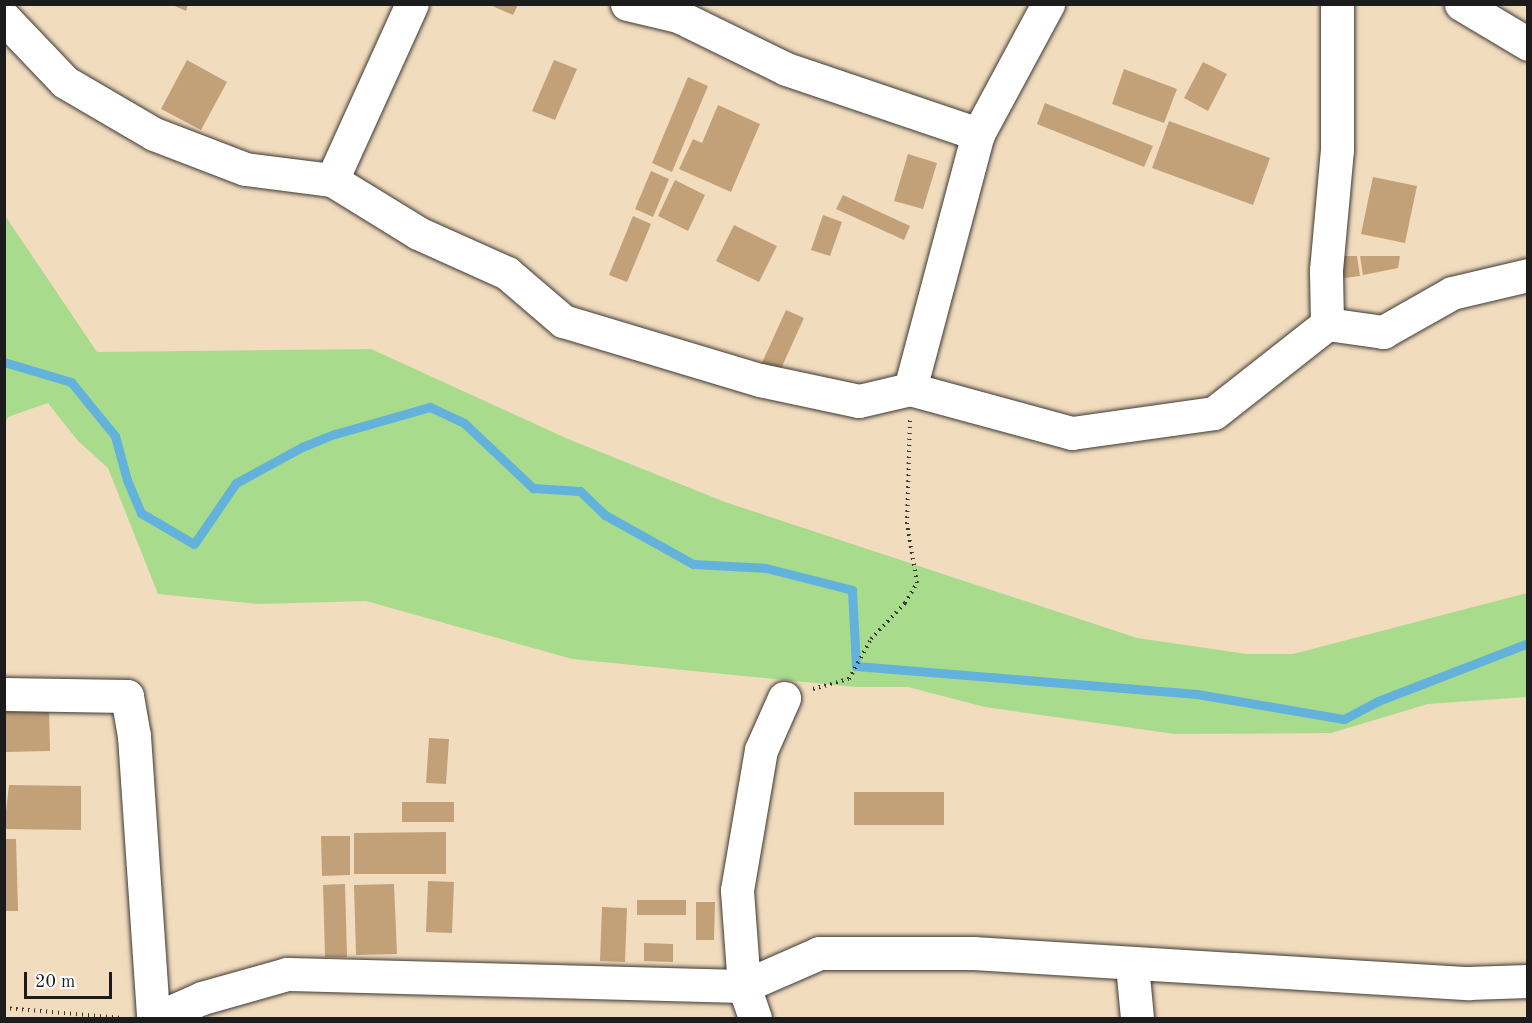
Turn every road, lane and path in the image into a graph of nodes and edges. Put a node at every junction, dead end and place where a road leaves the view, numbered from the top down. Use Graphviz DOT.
graph roads {
  1 [pos="412,4"];
  2 [pos="627,4"];
  3 [pos="1048,4"];
  4 [pos="1336,4"];
  5 [pos="1461,4"];
  6 [pos="4,18"];
  7 [pos="1527,44"];
  8 [pos="978,134"];
  9 [pos="332,180"];
  10 [pos="1527,275"];
  11 [pos="1327,324"];
  12 [pos="910,389"];
  13 [pos="4,693"];
  14 [pos="784,698"];
  15 [pos="1132,965"];
  16 [pos="1527,981"];
  17 [pos="744,986"];
  18 [pos="4,1008"];
  19 [pos="133,1018"];
  20 [pos="155,1018"];
  21 [pos="755,1018"];
  22 [pos="1137,1018"];
  1 -- 9 [label="street"];
  2 -- 8 [label="street"];
  3 -- 8 [label="street"];
  4 -- 11 [label="street"];
  5 -- 7 [label="street"];
  6 -- 9 [label="street"];
  8 -- 12 [label="street"];
  9 -- 12 [label="street"];
  10 -- 11 [label="street"];
  11 -- 12 [label="street"];
  12 -- 14 [label="path"];
  13 -- 20 [label="street"];
  14 -- 17 [label="street"];
  15 -- 16 [label="street"];
  15 -- 17 [label="street"];
  15 -- 22 [label="street"];
  17 -- 20 [label="street"];
  17 -- 21 [label="street"];
  18 -- 19 [label="path"];
}
